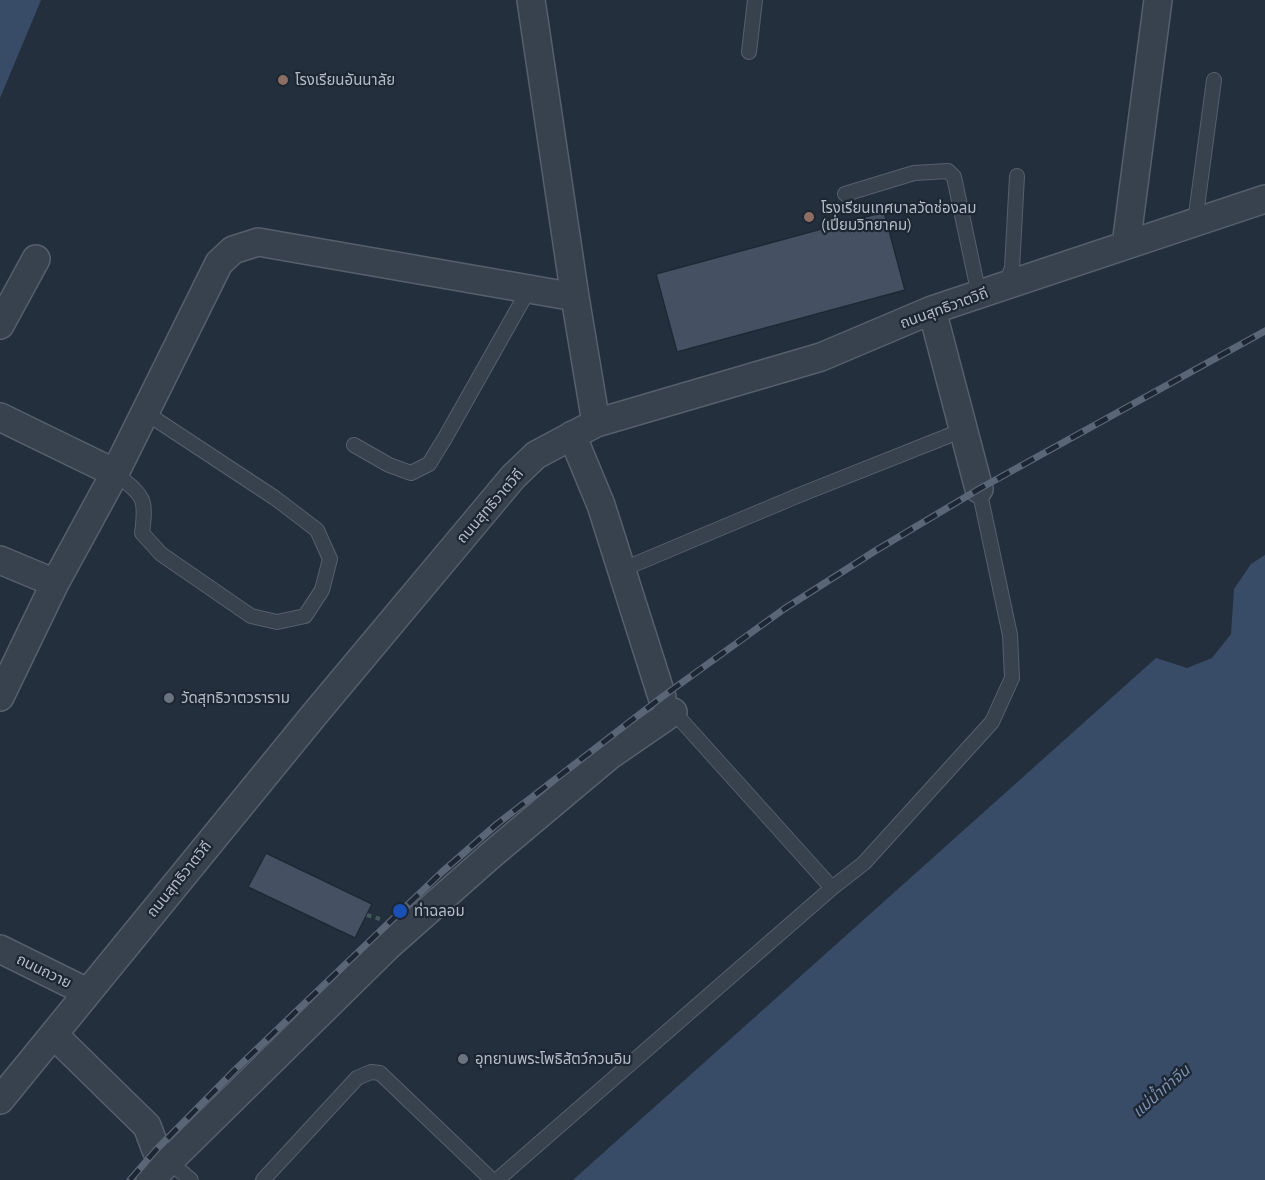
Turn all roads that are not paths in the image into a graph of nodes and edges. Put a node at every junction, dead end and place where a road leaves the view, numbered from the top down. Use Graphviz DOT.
graph roads {
  1 [pos="531,0"];
  2 [pos="755,0"];
  3 [pos="1158,0"];
  4 [pos="749,52"];
  5 [pos="1214,80"];
  6 [pos="1017,176"];
  7 [pos="845,194"];
  8 [pos="1265,199"];
  9 [pos="1195,222"];
  10 [pos="1126,245"];
  11 [pos="36,259"];
  12 [pos="1005,286"];
  13 [pos="529,289"];
  14 [pos="978,295"];
  15 [pos="575,297"];
  16 [pos="933,310"];
  17 [pos="0,325"];
  18 [pos="146,412"];
  19 [pos="0,417"];
  20 [pos="584,429"];
  21 [pos="963,430"];
  22 [pos="354,445"];
  23 [pos="115,473"];
  24 [pos="979,489"];
  25 [pos="0,560"];
  26 [pos="621,570"];
  27 [pos="55,583"];
  28 [pos="0,697"];
  29 [pos="668,705"];
  30 [pos="832,888"];
  31 [pos="0,950"];
  32 [pos="87,992"];
  33 [pos="54,1035"];
  34 [pos="0,1100"];
  35 [pos="158,1164"];
  36 [pos="191,1180"];
  37 [pos="263,1180"];
  38 [pos="495,1180"];
  1 -- 15 [label="street"];
  2 -- 4 [label="lane"];
  3 -- 10 [label="street"];
  5 -- 9 [label="lane"];
  6 -- 12 [label="lane"];
  7 -- 14 [label="lane"];
  8 -- 9 [label="street, ถนนสุทธิวาตวิถี"];
  9 -- 10 [label="street, ถนนสุทธิวาตวิถี"];
  10 -- 12 [label="street, ถนนสุทธิวาตวิถี"];
  11 -- 17 [label="street"];
  12 -- 14 [label="street, ถนนสุทธิวาตวิถี"];
  13 -- 15 [label="street"];
  13 -- 18 [label="street"];
  13 -- 22 [label="lane"];
  14 -- 16 [label="street, ถนนสุทธิวาตวิถี"];
  15 -- 20 [label="street"];
  16 -- 20 [label="street, ถนนสุทธิวาตวิถี"];
  16 -- 21 [label="street"];
  18 -- 23 [label="street"];
  18 -- 23 [label="lane"];
  19 -- 23 [label="street"];
  20 -- 26 [label="street"];
  20 -- 32 [label="street, ถนนสุทธิวาตวิถี"];
  21 -- 24 [label="street"];
  21 -- 26 [label="lane"];
  23 -- 27 [label="street"];
  24 -- 30 [label="lane"];
  25 -- 27 [label="street"];
  26 -- 29 [label="street"];
  27 -- 28 [label="street"];
  29 -- 30 [label="lane"];
  29 -- 35 [label="street"];
  30 -- 38 [label="lane"];
  31 -- 32 [label="street, ถนนถวาย"];
  32 -- 33 [label="street, ถนนสุทธิวาตวิถี"];
  33 -- 34 [label="street, ถนนสุทธิวาตวิถี"];
  33 -- 35 [label="street"];
  35 -- 36 [label="lane"];
  37 -- 38 [label="lane"];
}
